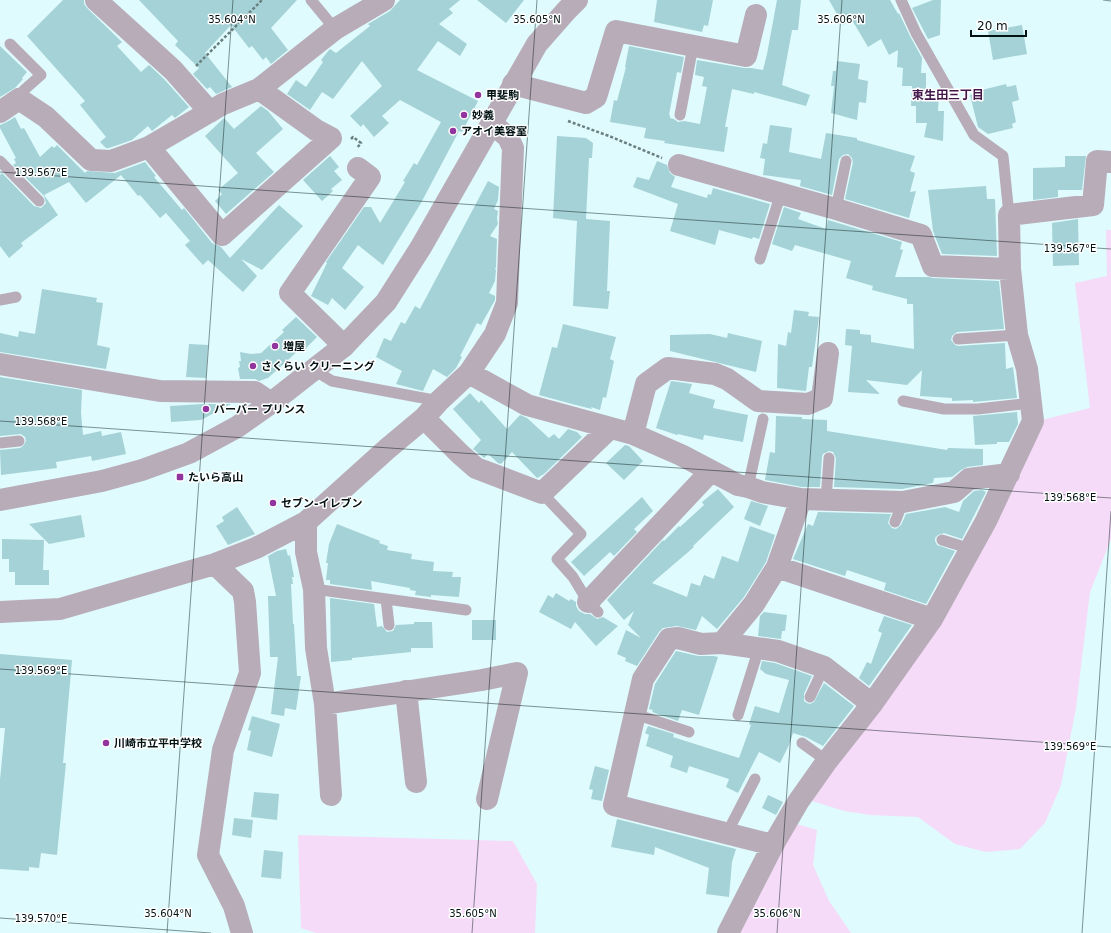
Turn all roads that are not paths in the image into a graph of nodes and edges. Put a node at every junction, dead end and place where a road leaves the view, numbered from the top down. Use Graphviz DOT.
graph roads {
  1 [pos="311,0"];
  2 [pos="384,0"];
  3 [pos="577,0"];
  4 [pos="901,0"];
  5 [pos="102,2"];
  6 [pos="756,14"];
  7 [pos="335,29"];
  8 [pos="10,44"];
  9 [pos="693,46"];
  10 [pos="513,84"];
  11 [pos="259,89"];
  12 [pos="19,99"];
  13 [pos="0,112"];
  14 [pos="210,112"];
  15 [pos="680,115"];
  16 [pos="492,124"];
  17 [pos="149,147"];
  18 [pos="0,161"];
  19 [pos="846,161"];
  20 [pos="1111,162"];
  21 [pos="679,165"];
  22 [pos="358,168"];
  23 [pos="781,194"];
  24 [pos="39,201"];
  25 [pos="836,209"];
  26 [pos="1009,215"];
  27 [pos="760,259"];
  28 [pos="1010,269"];
  29 [pos="16,297"];
  30 [pos="0,300"];
  31 [pos="1017,335"];
  32 [pos="958,339"];
  33 [pos="344,346"];
  34 [pos="828,353"];
  35 [pos="0,364"];
  36 [pos="314,370"];
  37 [pos="469,373"];
  38 [pos="439,401"];
  39 [pos="903,401"];
  40 [pos="271,403"];
  41 [pos="1031,403"];
  42 [pos="424,418"];
  43 [pos="763,419"];
  44 [pos="610,428"];
  45 [pos="633,434"];
  46 [pos="19,441"];
  47 [pos="0,443"];
  48 [pos="829,458"];
  49 [pos="711,471"];
  50 [pos="1009,474"];
  51 [pos="748,487"];
  52 [pos="542,493"];
  53 [pos="801,499"];
  54 [pos="0,500"];
  55 [pos="826,500"];
  56 [pos="903,502"];
  57 [pos="306,522"];
  58 [pos="895,522"];
  59 [pos="942,540"];
  60 [pos="971,549"];
  61 [pos="215,564"];
  62 [pos="777,567"];
  63 [pos="314,589"];
  64 [pos="386,599"];
  65 [pos="593,607"];
  66 [pos="466,610"];
  67 [pos="0,612"];
  68 [pos="932,619"];
  69 [pos="389,625"];
  70 [pos="722,643"];
  71 [pos="759,648"];
  72 [pos="824,667"];
  73 [pos="406,691"];
  74 [pos="810,697"];
  75 [pos="325,704"];
  76 [pos="872,704"];
  77 [pos="636,714"];
  78 [pos="738,715"];
  79 [pos="689,732"];
  80 [pos="802,743"];
  81 [pos="827,761"];
  82 [pos="755,779"];
  83 [pos="416,782"];
  84 [pos="331,795"];
  85 [pos="487,799"];
  86 [pos="727,833"];
  87 [pos="773,845"];
  88 [pos="242,933"];
  89 [pos="728,933"];
  1 -- 7 [label="lane"];
  2 -- 7 [label="street"];
  3 -- 10 [label="street"];
  4 -- 26 [label="lane"];
  5 -- 14 [label="street"];
  6 -- 9 [label="street"];
  7 -- 11 [label="street"];
  8 -- 12 [label="lane"];
  9 -- 10 [label="street"];
  9 -- 15 [label="lane"];
  10 -- 16 [label="street"];
  11 -- 14 [label="street"];
  11 -- 17 [label="street"];
  12 -- 13 [label="street"];
  12 -- 17 [label="street"];
  14 -- 17 [label="street"];
  16 -- 33 [label="street"];
  16 -- 37 [label="street"];
  18 -- 24 [label="lane"];
  19 -- 25 [label="lane"];
  20 -- 26 [label="street"];
  21 -- 23 [label="street"];
  22 -- 33 [label="street"];
  23 -- 25 [label="street"];
  23 -- 27 [label="lane"];
  25 -- 28 [label="street"];
  26 -- 28 [label="street"];
  28 -- 31 [label="street"];
  29 -- 30 [label="lane"];
  31 -- 32 [label="lane"];
  31 -- 41 [label="street"];
  33 -- 36 [label="street"];
  34 -- 45 [label="street"];
  35 -- 40 [label="street"];
  36 -- 38 [label="lane"];
  36 -- 40 [label="street"];
  37 -- 38 [label="street"];
  37 -- 44 [label="street"];
  38 -- 42 [label="street"];
  39 -- 41 [label="lane"];
  40 -- 54 [label="street"];
  41 -- 50 [label="street"];
  42 -- 52 [label="street"];
  42 -- 57 [label="street"];
  43 -- 51 [label="lane"];
  44 -- 45 [label="street"];
  44 -- 52 [label="street"];
  45 -- 49 [label="street"];
  46 -- 47 [label="lane"];
  48 -- 55 [label="lane"];
  49 -- 51 [label="street"];
  49 -- 65 [label="street"];
  50 -- 56 [label="street"];
  50 -- 60 [label="street"];
  51 -- 53 [label="street"];
  52 -- 65 [label="lane"];
  53 -- 55 [label="street"];
  53 -- 62 [label="street"];
  55 -- 56 [label="street"];
  56 -- 58 [label="lane"];
  57 -- 61 [label="street"];
  57 -- 63 [label="street"];
  59 -- 60 [label="lane"];
  60 -- 68 [label="street"];
  61 -- 67 [label="street"];
  61 -- 88 [label="street"];
  62 -- 68 [label="street"];
  62 -- 70 [label="street"];
  63 -- 64 [label="lane"];
  63 -- 75 [label="street"];
  64 -- 66 [label="lane"];
  64 -- 69 [label="lane"];
  68 -- 76 [label="street"];
  70 -- 71 [label="street"];
  70 -- 77 [label="street"];
  71 -- 72 [label="street"];
  71 -- 78 [label="lane"];
  72 -- 74 [label="lane"];
  72 -- 76 [label="street"];
  73 -- 75 [label="street"];
  73 -- 83 [label="street"];
  73 -- 85 [label="street"];
  75 -- 84 [label="street"];
  76 -- 81 [label="street"];
  77 -- 79 [label="lane"];
  77 -- 86 [label="street"];
  80 -- 81 [label="lane"];
  81 -- 87 [label="street"];
  82 -- 86 [label="lane"];
  86 -- 87 [label="street"];
  87 -- 89 [label="street"];
}
